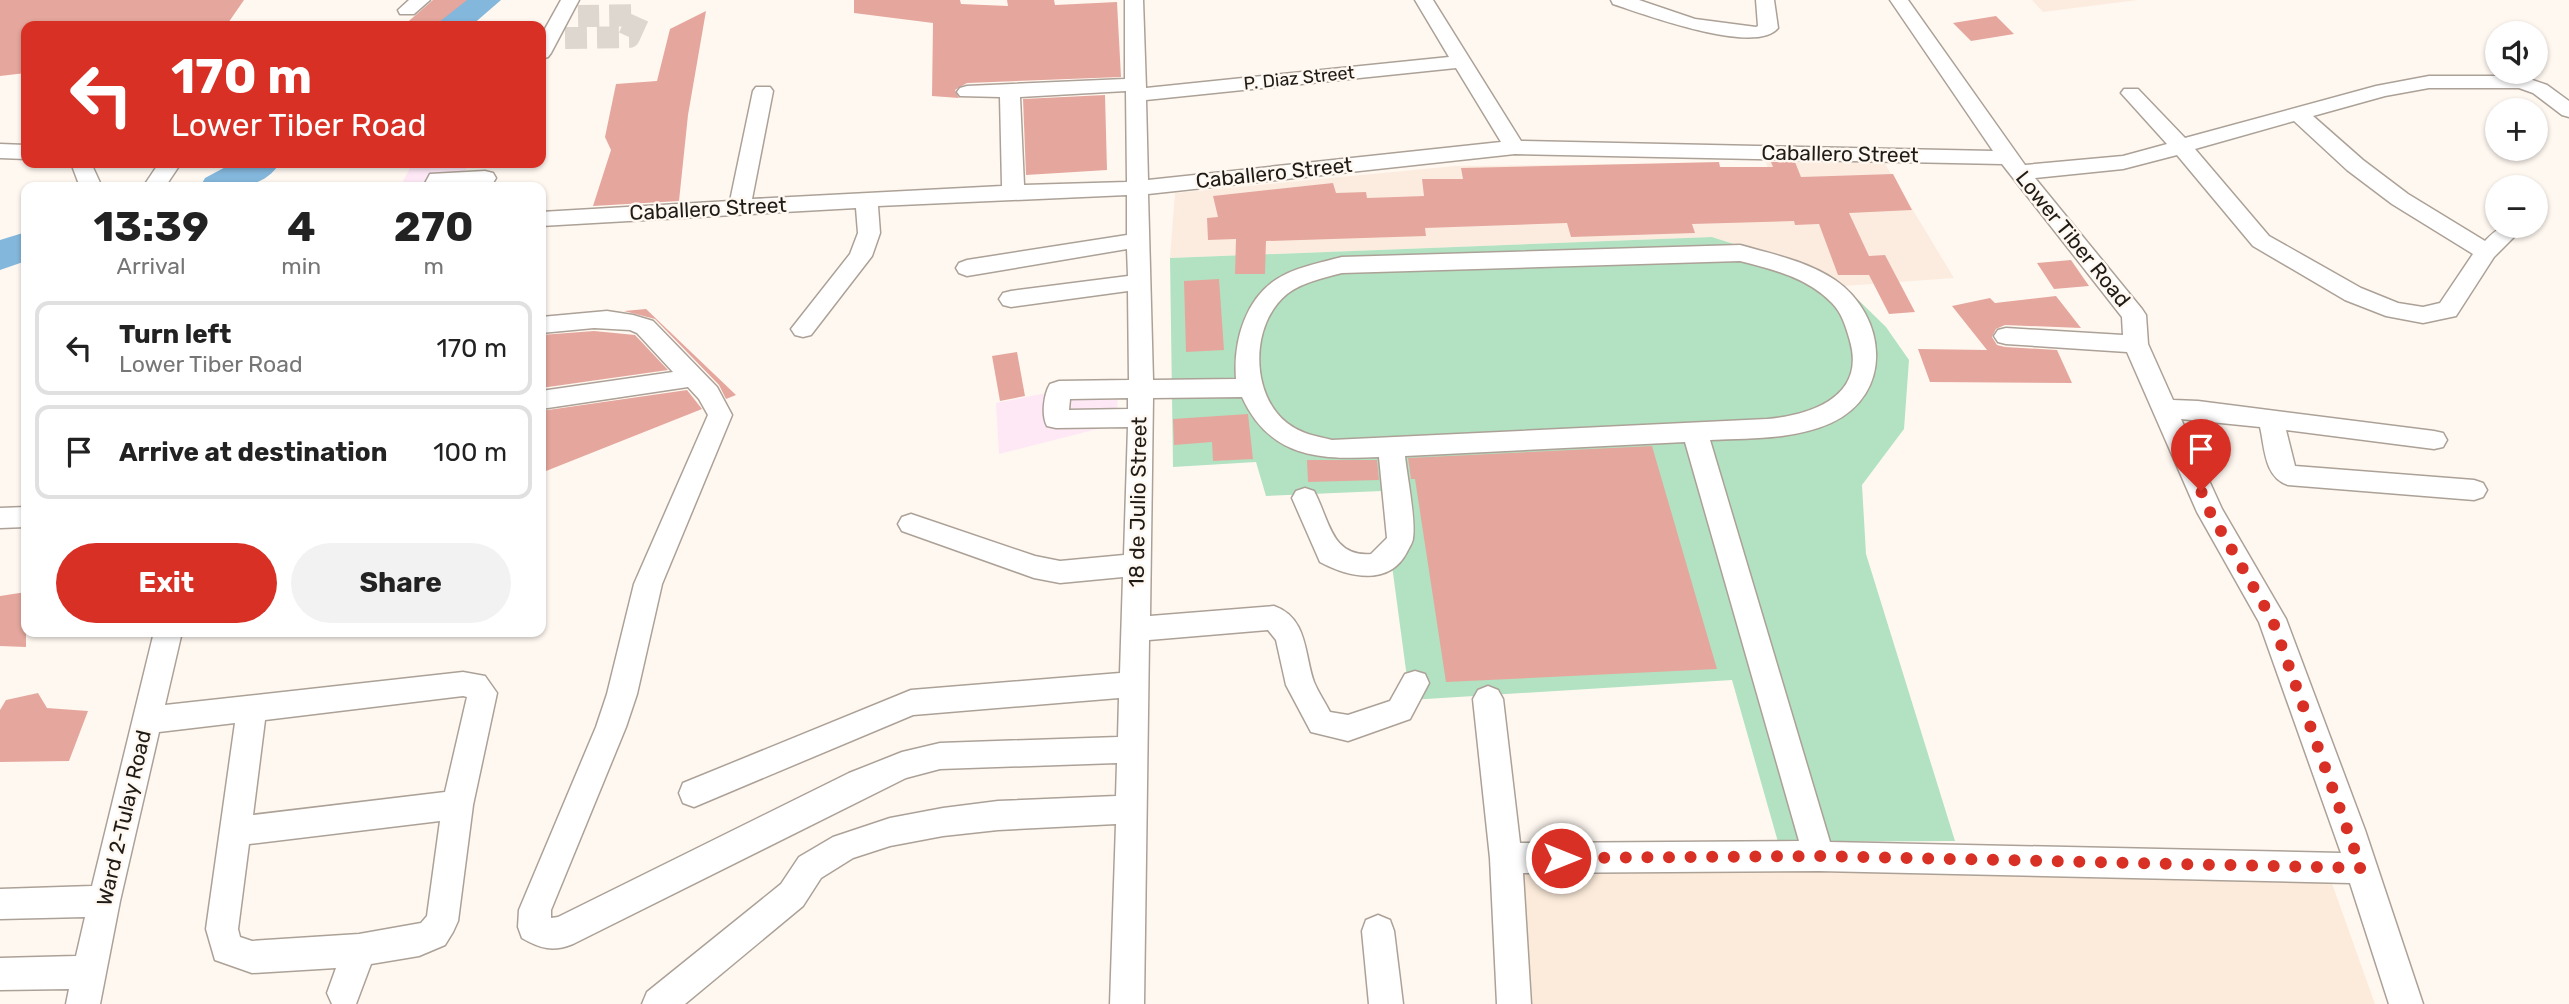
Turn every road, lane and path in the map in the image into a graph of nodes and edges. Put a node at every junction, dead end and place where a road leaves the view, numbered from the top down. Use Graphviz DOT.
graph roads {
  1 [pos="1134,0"];
  2 [pos="1424,0"];
  3 [pos="1620,0"];
  4 [pos="1765,0"];
  5 [pos="1899,0"];
  6 [pos="570,11"];
  7 [pos="551,43"];
  8 [pos="1463,61"];
  9 [pos="1135,90"];
  10 [pos="763,91"];
  11 [pos="1010,91"];
  12 [pos="967,92"];
  13 [pos="2130,93"];
  14 [pos="2569,111"];
  15 [pos="2297,113"];
  16 [pos="2181,146"];
  17 [pos="1515,148"];
  18 [pos="0,151"];
  19 [pos="21,152"];
  20 [pos="2014,165"];
  21 [pos="486,176"];
  22 [pos="436,182"];
  23 [pos="1138,188"];
  24 [pos="1013,193"];
  25 [pos="867,205"];
  26 [pos="740,207"];
  27 [pos="546,219"];
  28 [pos="2501,238"];
  29 [pos="1140,240"];
  30 [pos="2486,252"];
  31 [pos="967,268"];
  32 [pos="1140,282"];
  33 [pos="1011,299"];
  34 [pos="546,325"];
  35 [pos="803,329"];
  36 [pos="2006,336"];
  37 [pos="2136,344"];
  38 [pos="691,378"];
  39 [pos="1248,388"];
  40 [pos="1141,389"];
  41 [pos="546,399"];
  42 [pos="2166,409"];
  43 [pos="1140,418"];
  44 [pos="2271,419"];
  45 [pos="1695,432"];
  46 [pos="2434,440"];
  47 [pos="1391,447"];
  48 [pos="2474,490"];
  49 [pos="1305,498"];
  50 [pos="21,517"];
  51 [pos="0,518"];
  52 [pos="911,524"];
  53 [pos="1136,565"];
  54 [pos="1136,629"];
  55 [pos="167,637"];
  56 [pos="1415,683"];
  57 [pos="1134,684"];
  58 [pos="1488,699"];
  59 [pos="252,709"];
  60 [pos="147,720"];
  61 [pos="1132,750"];
  62 [pos="694,793"];
  63 [pos="458,805"];
  64 [pos="1131,810"];
  65 [pos="235,831"];
  66 [pos="1819,856"];
  67 [pos="1506,858"];
  68 [pos="2361,868"];
  69 [pos="104,901"];
  70 [pos="0,905"];
  71 [pos="1378,931"];
  72 [pos="359,950"];
  73 [pos="89,972"];
  74 [pos="0,974"];
  75 [pos="344,993"];
  76 [pos="83,1004"];
  77 [pos="659,1004"];
  78 [pos="1127,1004"];
  79 [pos="1386,1004"];
  80 [pos="1514,1004"];
  81 [pos="2406,1004"];
  1 -- 9 [label="street, 18 de Julio Street"];
  2 -- 8 [label="street"];
  3 -- 4 [label="street"];
  5 -- 20 [label="street, Lower Tiber Road"];
  6 -- 7 [label="street"];
  8 -- 9 [label="street, P. Diaz Street"];
  8 -- 17 [label="street"];
  9 -- 11 [label="street, P. Diaz Street"];
  9 -- 23 [label="street, 18 de Julio Street"];
  10 -- 26 [label="street"];
  11 -- 12 [label="street, P. Diaz Street"];
  11 -- 24 [label="street"];
  13 -- 16 [label="street"];
  14 -- 15 [label="street, Caballero Street"];
  15 -- 16 [label="street, Caballero Street"];
  15 -- 30 [label="street"];
  16 -- 20 [label="street, Caballero Street"];
  16 -- 30 [label="street"];
  17 -- 20 [label="street, Caballero Street"];
  17 -- 23 [label="street, Caballero Street"];
  18 -- 19 [label="street"];
  20 -- 37 [label="street, Lower Tiber Road"];
  21 -- 22 [label="street"];
  23 -- 24 [label="street, Caballero Street"];
  23 -- 29 [label="street, 18 de Julio Street"];
  24 -- 25 [label="street, Caballero Street"];
  25 -- 26 [label="street, Caballero Street"];
  25 -- 35 [label="street"];
  26 -- 27 [label="street, Caballero Street"];
  28 -- 30 [label="street"];
  29 -- 31 [label="street"];
  29 -- 32 [label="street, 18 de Julio Street"];
  32 -- 33 [label="street"];
  32 -- 40 [label="street, 18 de Julio Street"];
  34 -- 38 [label="street"];
  36 -- 37 [label="street"];
  37 -- 42 [label="street, Lower Tiber Road"];
  38 -- 41 [label="street"];
  38 -- 61 [label="street"];
  39 -- 40 [label="street"];
  39 -- 45 [label="street"];
  39 -- 47 [label="street"];
  40 -- 43 [label="street, 18 de Julio Street"];
  40 -- 43 [label="street"];
  42 -- 44 [label="street"];
  42 -- 68 [label="street, Lower Tiber Road"];
  43 -- 53 [label="street, 18 de Julio Street"];
  44 -- 46 [label="street"];
  44 -- 48 [label="street"];
  45 -- 47 [label="street"];
  45 -- 66 [label="street"];
  47 -- 49 [label="street"];
  50 -- 51 [label="street"];
  52 -- 53 [label="street"];
  53 -- 54 [label="street, 18 de Julio Street"];
  54 -- 56 [label="street"];
  54 -- 57 [label="street, 18 de Julio Street"];
  55 -- 60 [label="street, Ward 2-Tulay Road"];
  57 -- 61 [label="street, 18 de Julio Street"];
  57 -- 62 [label="street"];
  58 -- 67 [label="street"];
  59 -- 60 [label="street"];
  59 -- 63 [label="street"];
  59 -- 65 [label="street"];
  60 -- 69 [label="street, Ward 2-Tulay Road"];
  61 -- 64 [label="street, 18 de Julio Street"];
  63 -- 65 [label="street"];
  63 -- 72 [label="street"];
  64 -- 77 [label="street"];
  64 -- 78 [label="street, 18 de Julio Street"];
  65 -- 72 [label="street"];
  66 -- 67 [label="street"];
  66 -- 68 [label="street"];
  67 -- 80 [label="street"];
  68 -- 81 [label="street, Lower Tiber Road"];
  69 -- 70 [label="street"];
  69 -- 73 [label="street, Ward 2-Tulay Road"];
  71 -- 79 [label="street"];
  72 -- 75 [label="street"];
  73 -- 74 [label="street"];
  73 -- 76 [label="street, Ward 2-Tulay Road"];
}
